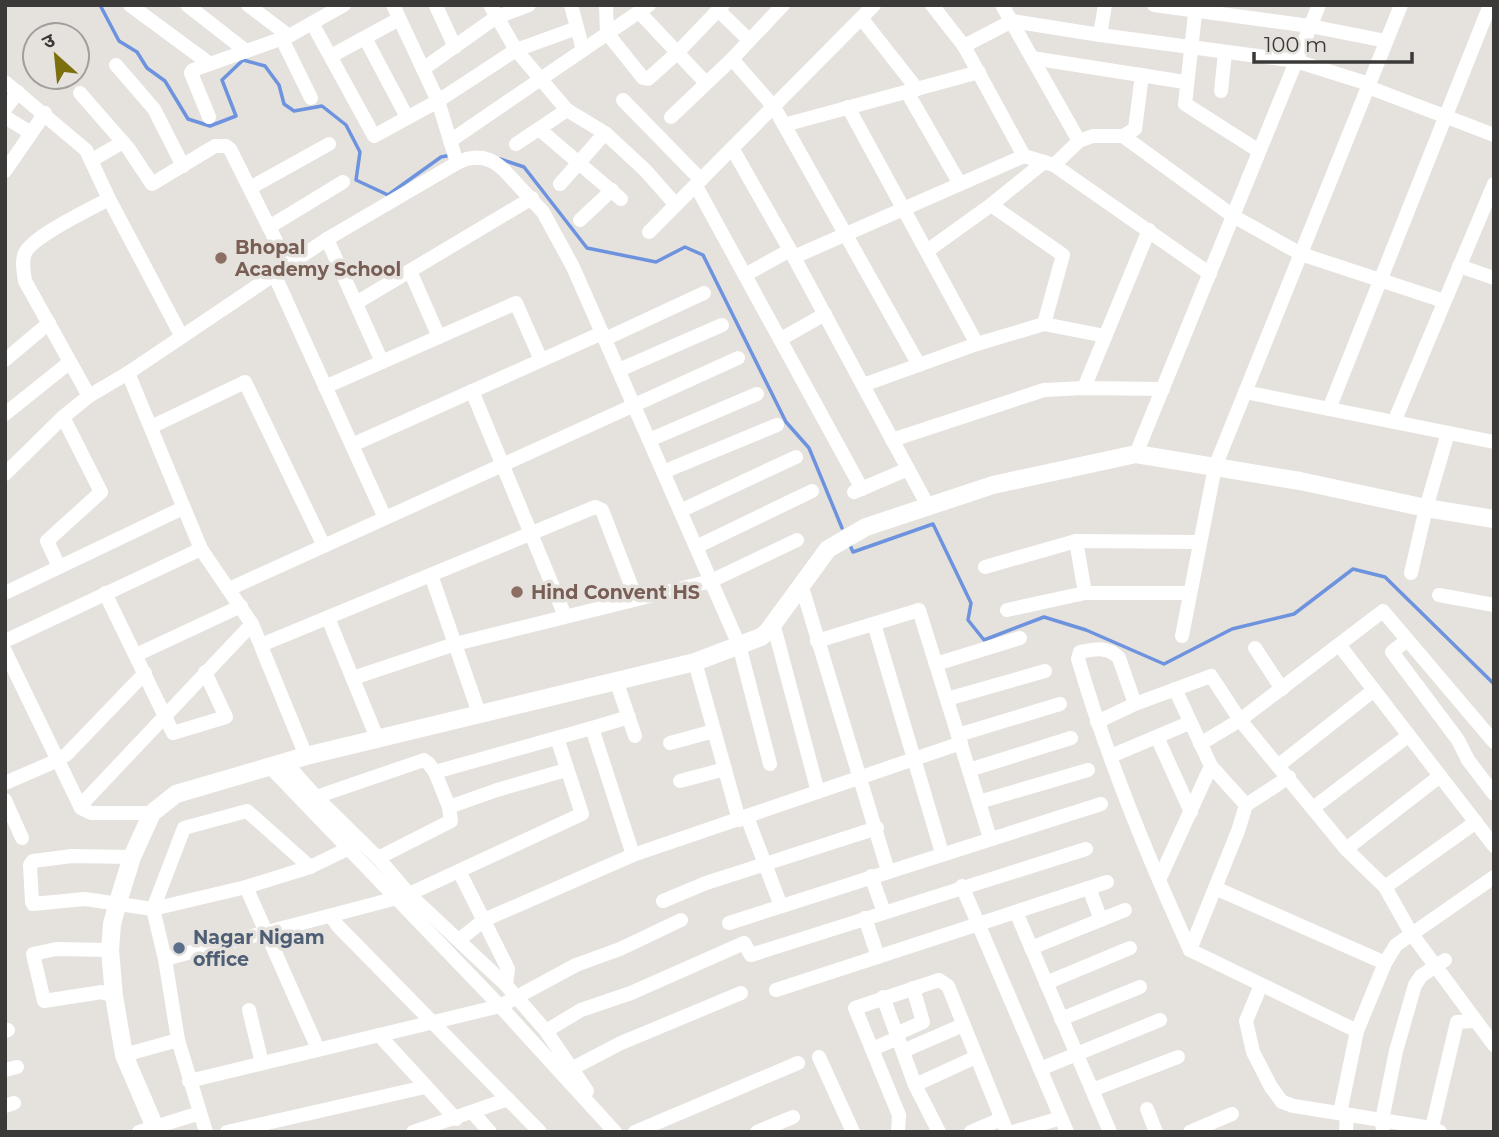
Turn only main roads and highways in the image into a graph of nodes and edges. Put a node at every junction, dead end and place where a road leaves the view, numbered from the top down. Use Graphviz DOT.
graph roads {
  1 [pos="1494,519"];
  2 [pos="151,1130"];
  1 -- 2 [label="main road"];
}
